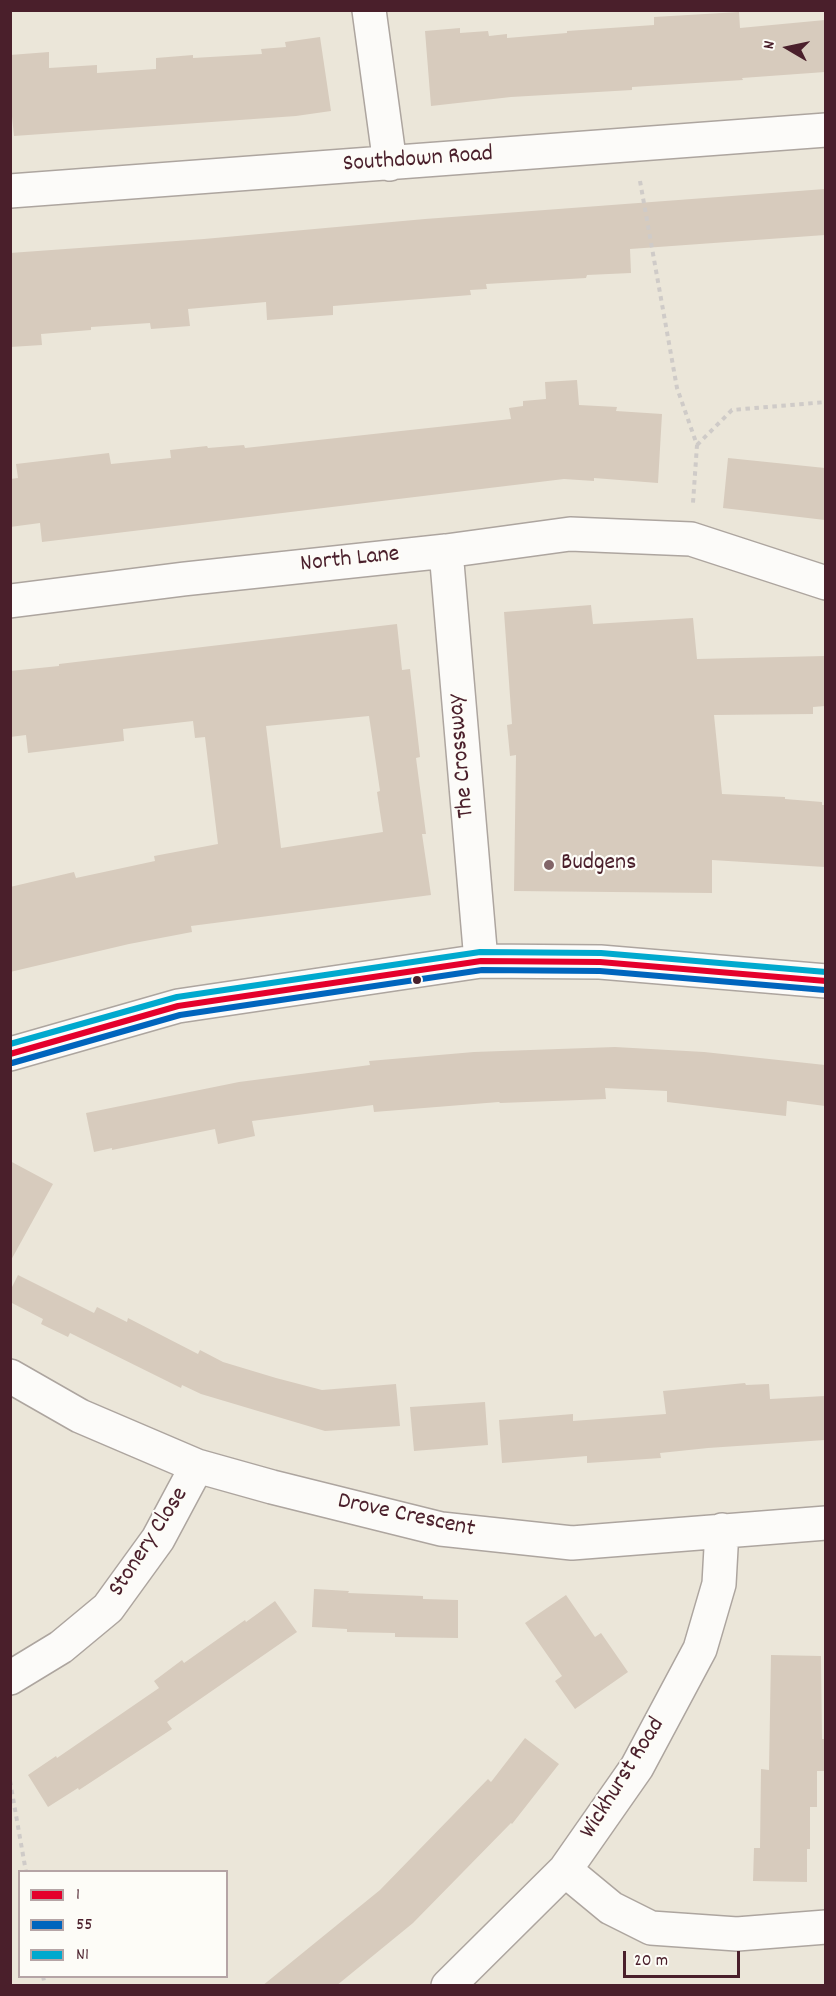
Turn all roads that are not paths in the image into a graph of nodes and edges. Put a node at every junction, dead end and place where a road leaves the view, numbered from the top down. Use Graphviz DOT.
graph roads {
  1 [pos="369,10"];
  2 [pos="825,130"];
  3 [pos="390,164"];
  4 [pos="10,191"];
  5 [pos="446,551"];
  6 [pos="825,583"];
  7 [pos="10,601"];
  8 [pos="481,961"];
  9 [pos="825,981"];
  10 [pos="10,1053"];
  11 [pos="10,1376"];
  12 [pos="197,1466"];
  13 [pos="825,1523"];
  14 [pos="722,1530"];
  15 [pos="10,1678"];
  16 [pos="565,1869"];
  17 [pos="825,1928"];
  18 [pos="448,1986"];
  1 -- 3 [label="street"];
  2 -- 3 [label="street, Southdown Road"];
  3 -- 4 [label="street, Southdown Road"];
  5 -- 6 [label="street, North Lane"];
  5 -- 7 [label="street, North Lane"];
  5 -- 8 [label="street, The Crossway"];
  8 -- 9 [label="street"];
  8 -- 10 [label="street"];
  11 -- 12 [label="street, Drove Crescent"];
  12 -- 14 [label="street, Drove Crescent"];
  12 -- 15 [label="street, Stonery Close"];
  13 -- 14 [label="street, Drove Crescent"];
  14 -- 16 [label="street, Wickhurst Road"];
  16 -- 17 [label="street"];
  16 -- 18 [label="street, Wickhurst Road"];
}
